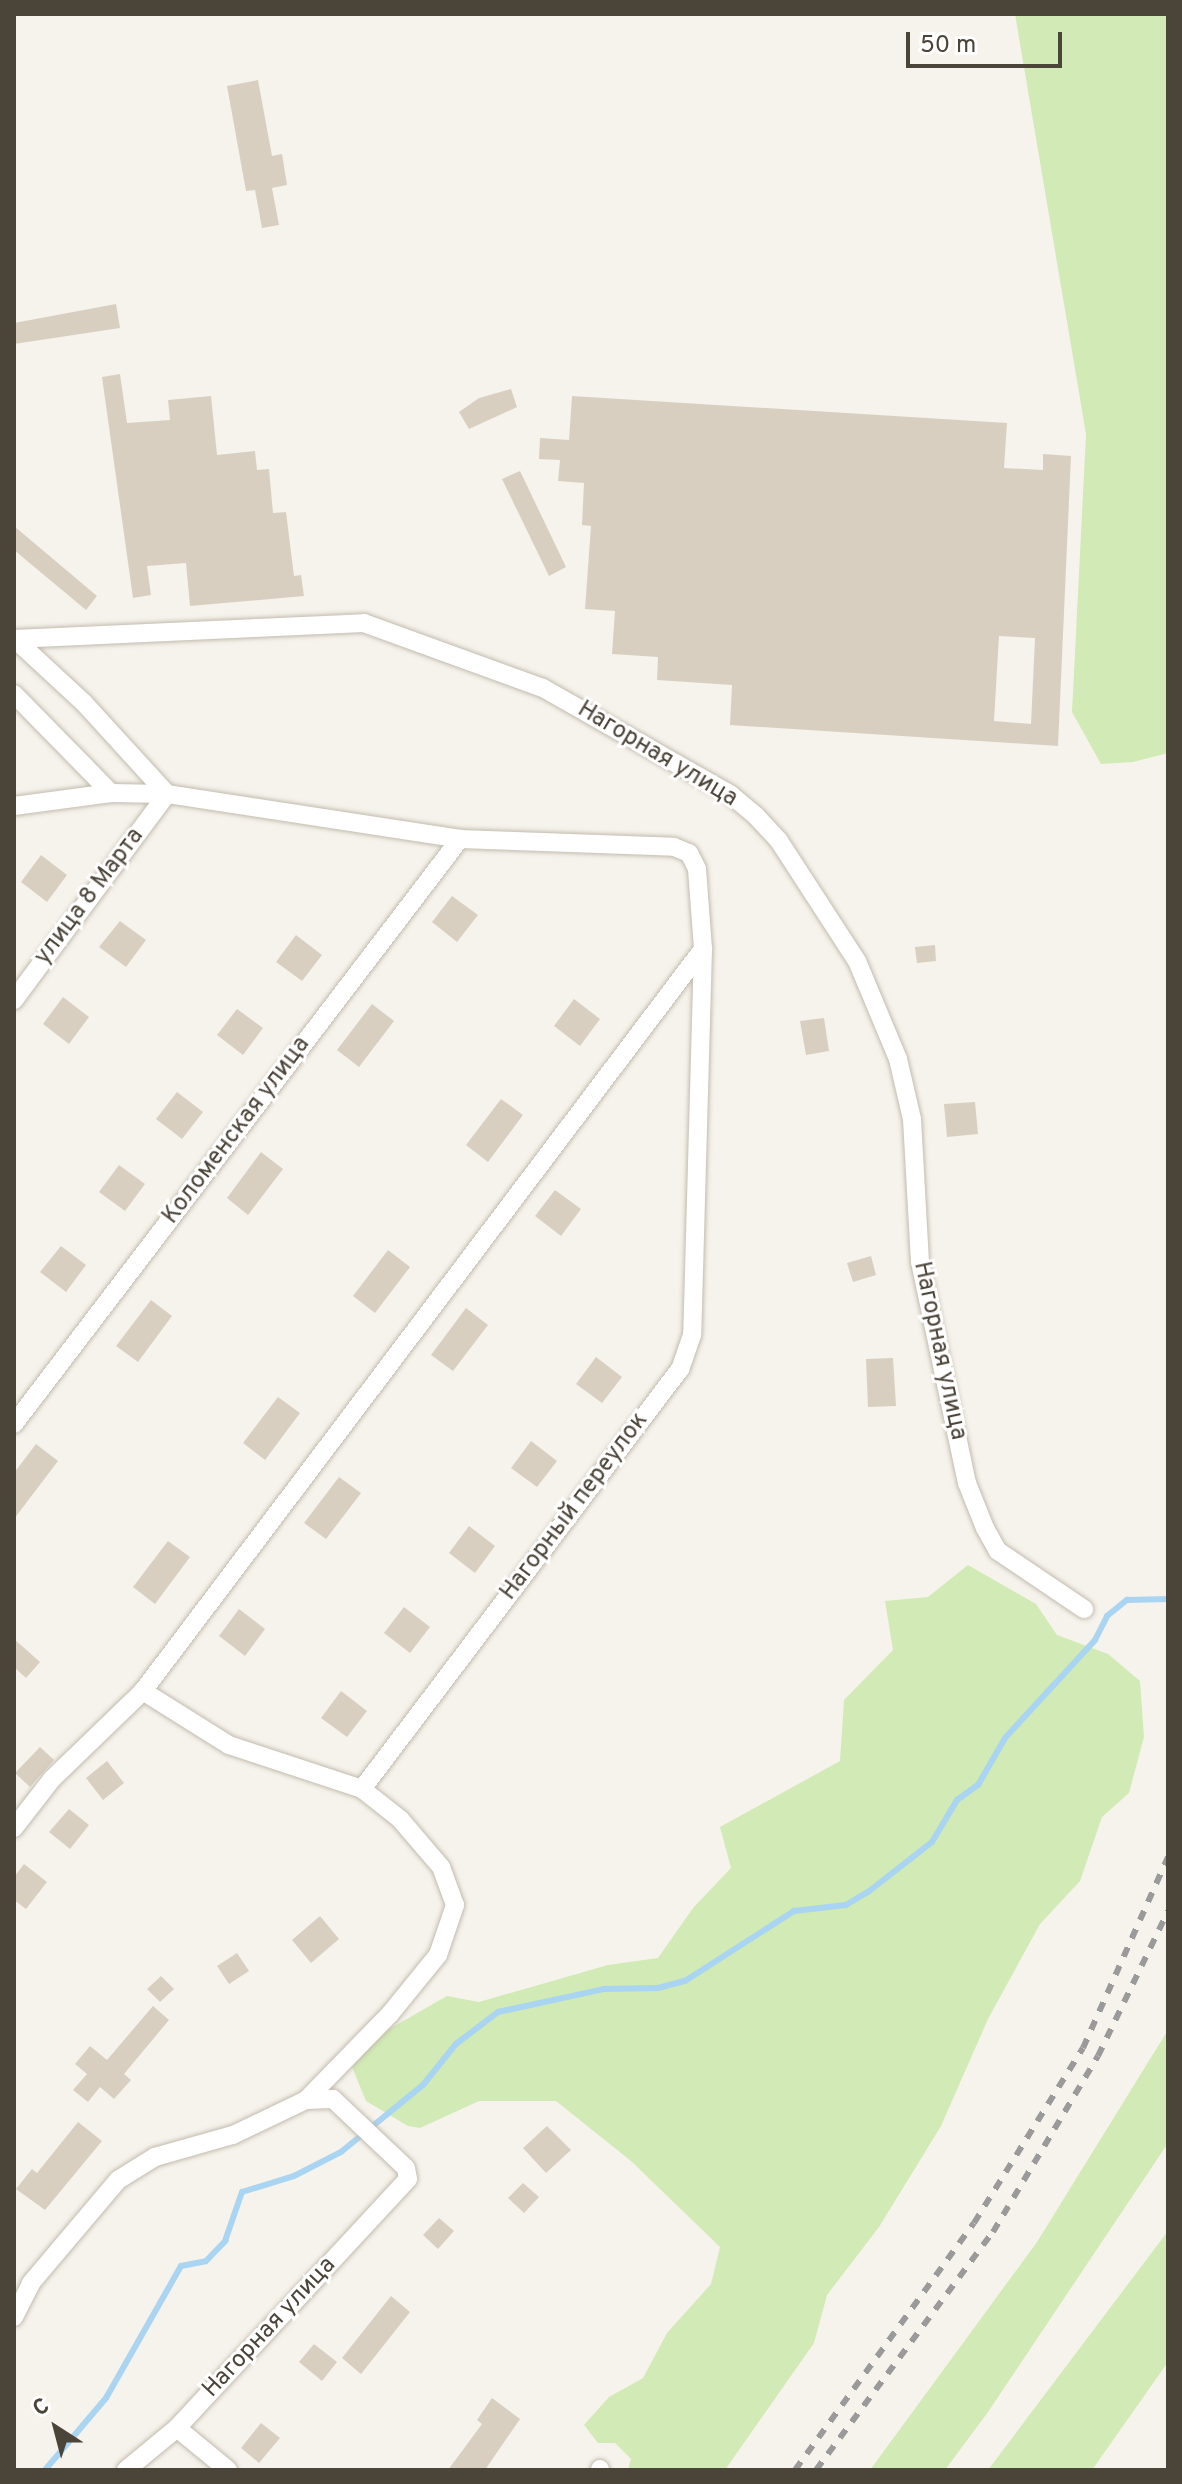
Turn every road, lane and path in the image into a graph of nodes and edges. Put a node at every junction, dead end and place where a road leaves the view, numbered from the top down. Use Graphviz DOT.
graph roads {
  1 [pos="15,641"];
  2 [pos="14,694"];
  3 [pos="111,793"];
  4 [pos="167,794"];
  5 [pos="14,806"];
  6 [pos="460,839"];
  7 [pos="703,949"];
  8 [pos="14,1000"];
  9 [pos="14,1424"];
  10 [pos="1084,1609"];
  11 [pos="143,1691"];
  12 [pos="362,1789"];
  13 [pos="14,1828"];
  14 [pos="306,2100"];
  15 [pos="14,2317"];
  16 [pos="177,2428"];
  17 [pos="126,2470"];
  18 [pos="228,2470"];
  1 -- 4 [label="street"];
  1 -- 10 [label="street, Нагорная улица"];
  2 -- 3 [label="street"];
  3 -- 4 [label="street"];
  3 -- 5 [label="street"];
  4 -- 6 [label="street"];
  4 -- 8 [label="street, улица 8 Марта"];
  6 -- 7 [label="street, Нагорный переулок"];
  6 -- 9 [label="street, Коломенская улица"];
  7 -- 11 [label="street"];
  7 -- 12 [label="street, Нагорный переулок"];
  11 -- 12 [label="street"];
  11 -- 13 [label="street"];
  12 -- 14 [label="street"];
  14 -- 15 [label="street"];
  14 -- 16 [label="street, Нагорная улица"];
  16 -- 17 [label="street, Нагорная улица"];
  16 -- 18 [label="street"];
}
